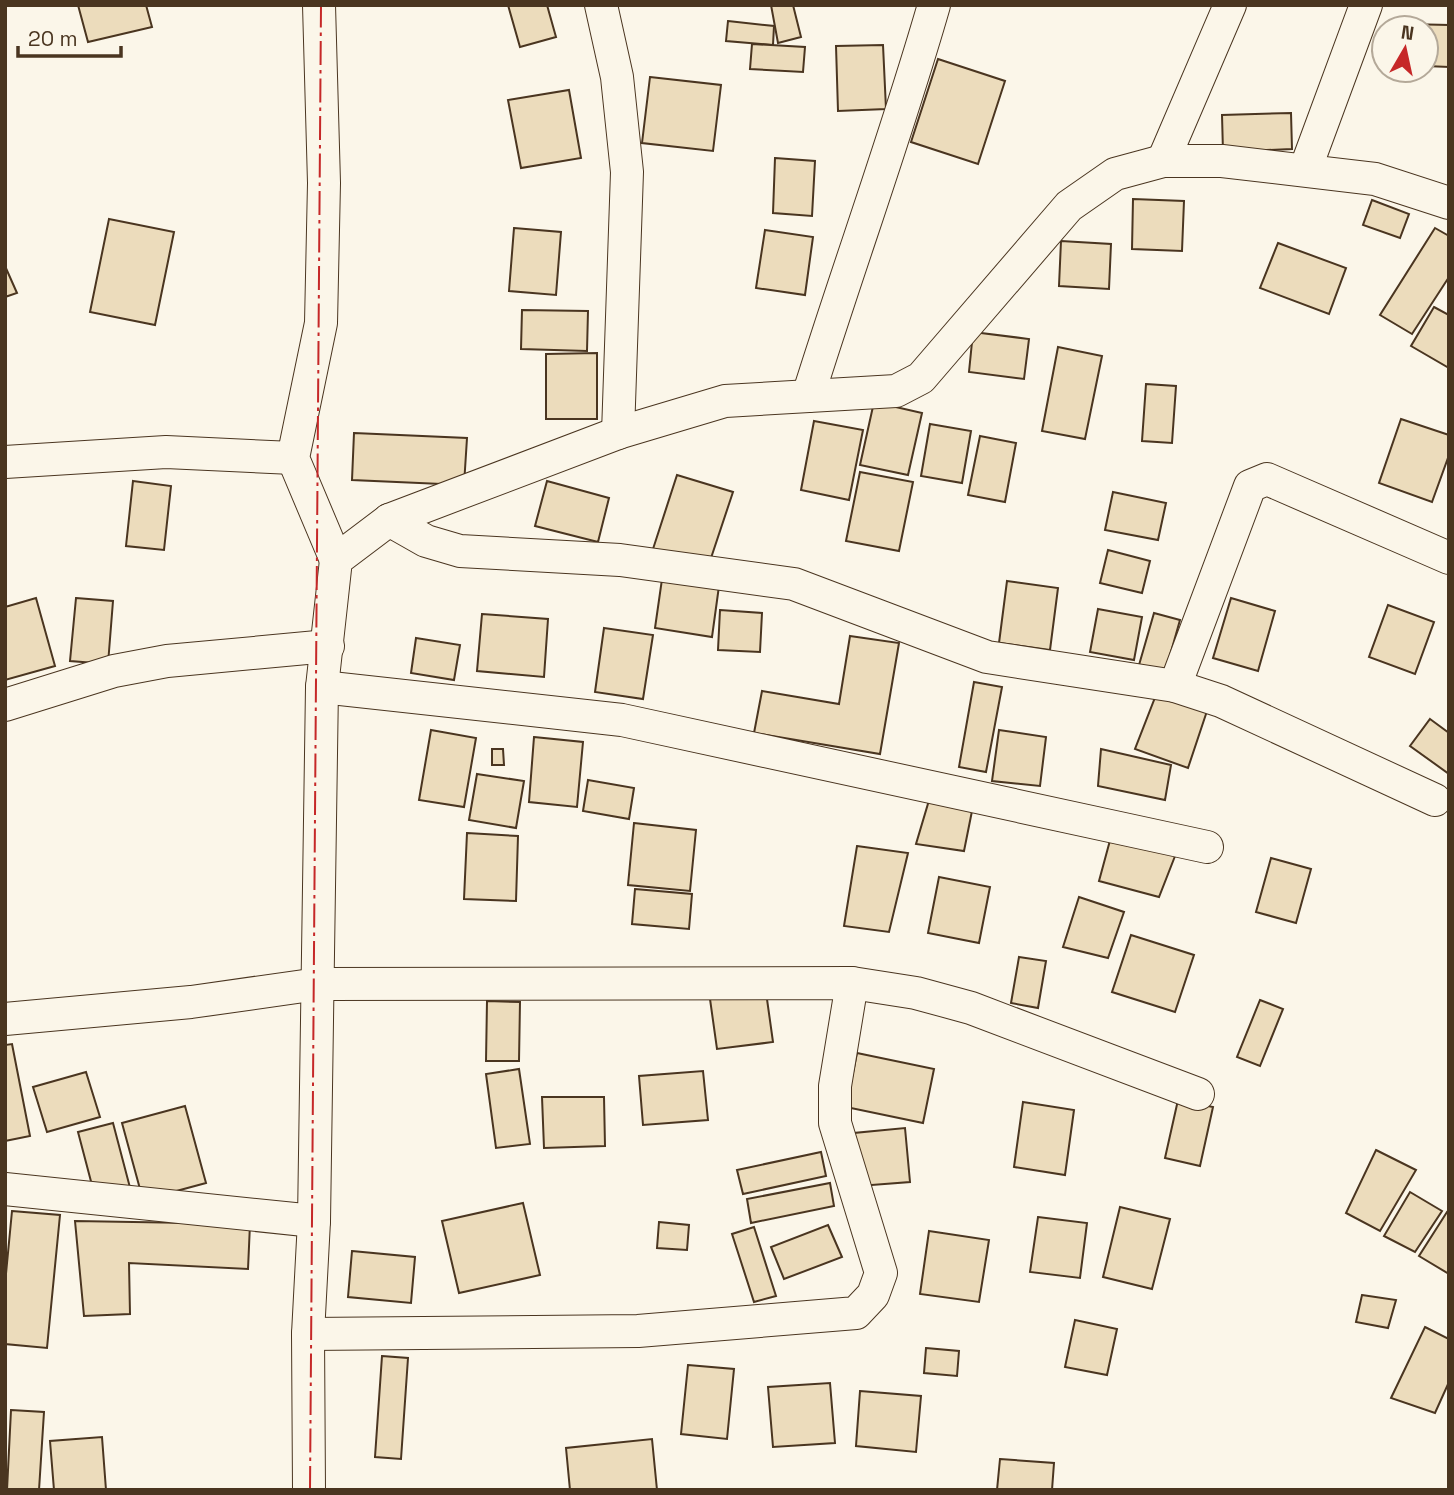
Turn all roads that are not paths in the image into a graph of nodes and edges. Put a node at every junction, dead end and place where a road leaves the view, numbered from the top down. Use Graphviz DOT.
graph roads {
  1 [pos="319,5"];
  2 [pos="601,5"];
  3 [pos="934,5"];
  4 [pos="1230,5"];
  5 [pos="1366,5"];
  6 [pos="1163,161"];
  7 [pos="1304,170"];
  8 [pos="1449,203"];
  9 [pos="808,396"];
  10 [pos="618,433"];
  11 [pos="293,458"];
  12 [pos="5,462"];
  13 [pos="388,520"];
  14 [pos="1449,558"];
  15 [pos="336,560"];
  16 [pos="328,646"];
  17 [pos="1175,686"];
  18 [pos="322,687"];
  19 [pos="5,705"];
  20 [pos="1435,800"];
  21 [pos="1207,847"];
  22 [pos="852,983"];
  23 [pos="318,984"];
  24 [pos="5,1019"];
  25 [pos="1198,1094"];
  26 [pos="5,1189"];
  27 [pos="314,1221"];
  28 [pos="308,1334"];
  29 [pos="309,1490"];
  1 -- 11 [label="street"];
  2 -- 10 [label="street"];
  3 -- 9 [label="street"];
  4 -- 6 [label="street"];
  5 -- 7 [label="street"];
  6 -- 7 [label="street"];
  6 -- 9 [label="street"];
  7 -- 8 [label="street"];
  9 -- 10 [label="street"];
  10 -- 13 [label="street"];
  11 -- 12 [label="street"];
  11 -- 15 [label="street"];
  13 -- 15 [label="street"];
  13 -- 17 [label="street"];
  14 -- 17 [label="street"];
  15 -- 16 [label="street"];
  16 -- 18 [label="street"];
  16 -- 19 [label="street"];
  17 -- 20 [label="street"];
  18 -- 21 [label="street"];
  18 -- 23 [label="street"];
  22 -- 23 [label="street"];
  22 -- 25 [label="street"];
  22 -- 28 [label="street"];
  23 -- 24 [label="street"];
  23 -- 27 [label="street"];
  26 -- 27 [label="street"];
  27 -- 28 [label="street"];
  28 -- 29 [label="street"];
}
